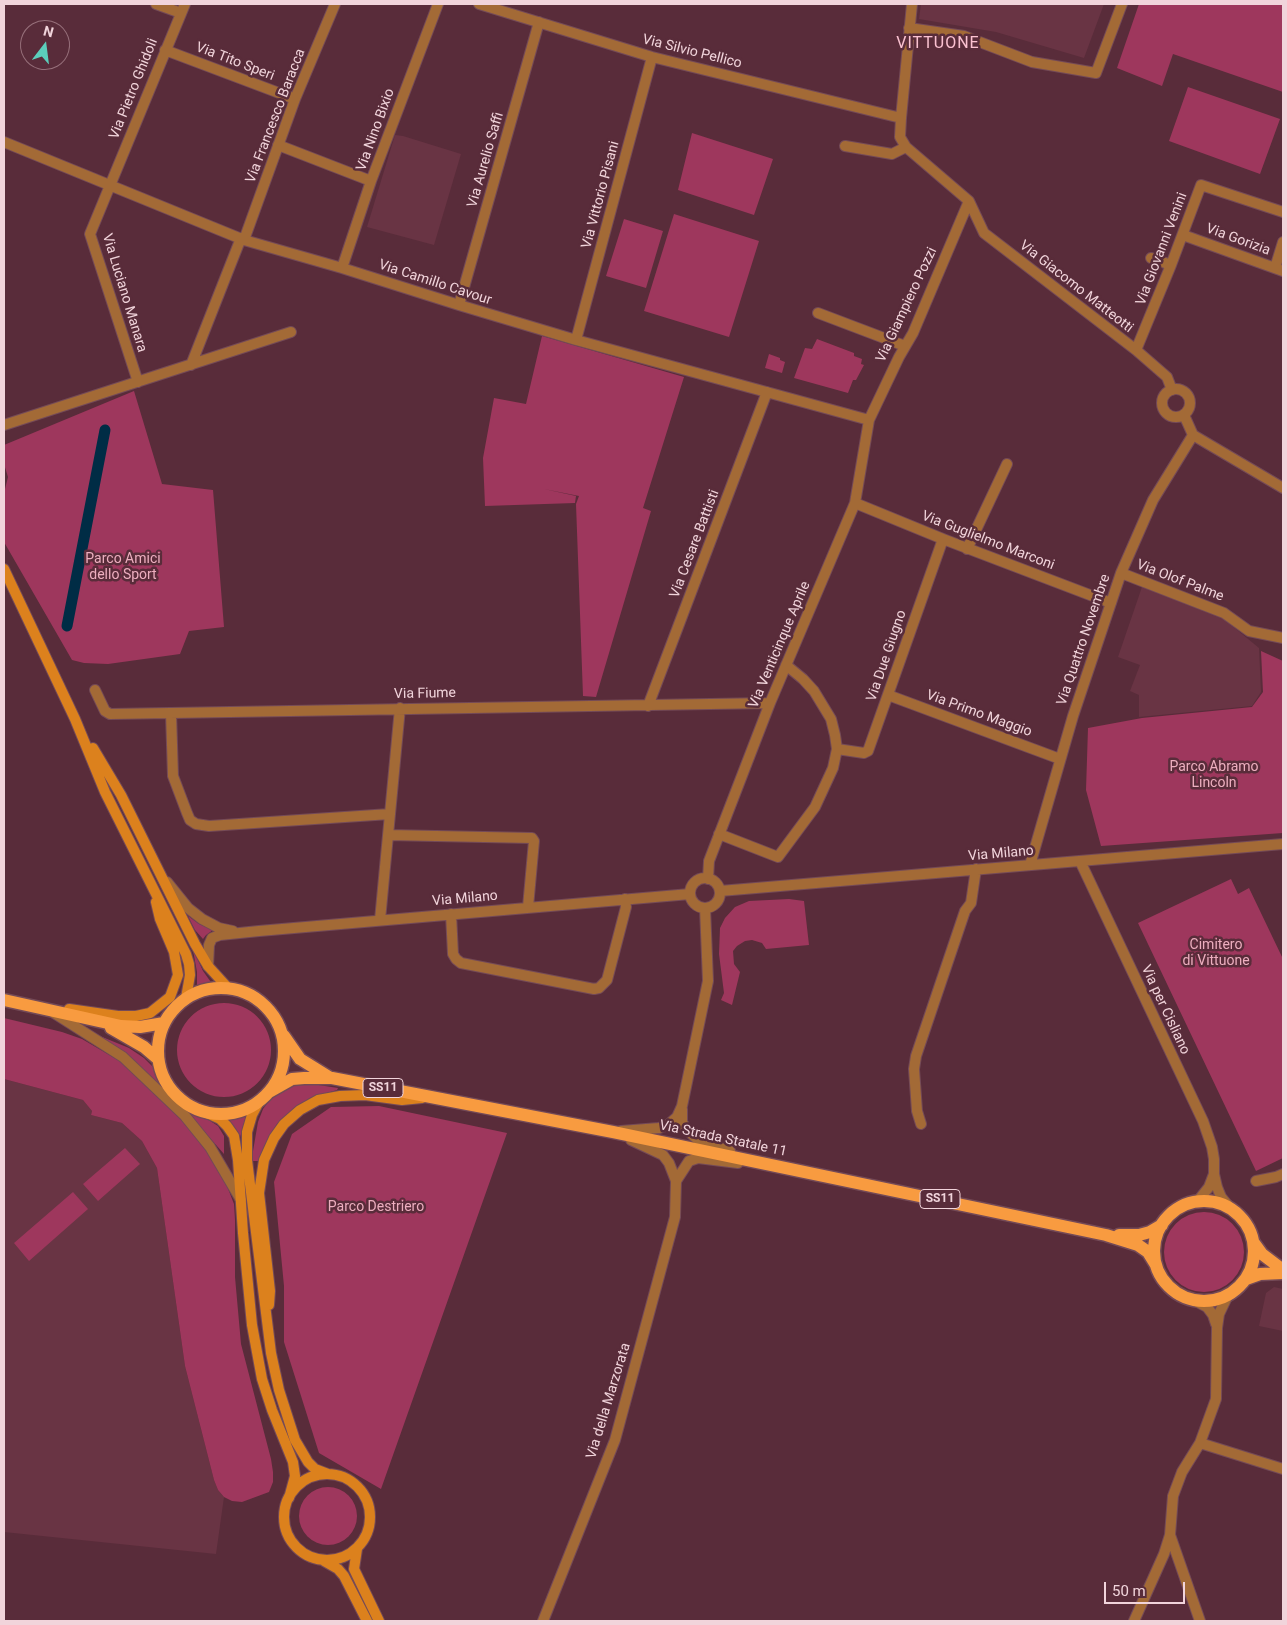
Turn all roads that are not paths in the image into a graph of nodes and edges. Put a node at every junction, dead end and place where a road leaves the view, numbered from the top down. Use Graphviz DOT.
graph roads {
  1 [pos="156,4"];
  2 [pos="335,4"];
  3 [pos="438,4"];
  4 [pos="479,4"];
  5 [pos="912,4"];
  6 [pos="1122,4"];
  7 [pos="183,9"];
  8 [pos="539,22"];
  9 [pos="910,28"];
  10 [pos="165,50"];
  11 [pos="652,56"];
  12 [pos="294,99"];
  13 [pos="901,118"];
  14 [pos="4,142"];
  15 [pos="278,145"];
  16 [pos="846,146"];
  17 [pos="906,147"];
  18 [pos="371,181"];
  19 [pos="110,184"];
  20 [pos="969,201"];
  21 [pos="1283,212"];
  22 [pos="1183,235"];
  23 [pos="243,239"];
  24 [pos="1283,242"];
  25 [pos="1151,258"];
  26 [pos="1171,265"];
  27 [pos="342,268"];
  28 [pos="1279,270"];
  29 [pos="459,305"];
  30 [pos="818,313"];
  31 [pos="291,332"];
  32 [pos="576,340"];
  33 [pos="905,346"];
  34 [pos="1136,350"];
  35 [pos="191,365"];
  36 [pos="138,382"];
  37 [pos="1172,390"];
  38 [pos="768,392"];
  39 [pos="1184,415"];
  40 [pos="868,420"];
  41 [pos="4,425"];
  42 [pos="1193,435"];
  43 [pos="1007,464"];
  44 [pos="1283,488"];
  45 [pos="855,503"];
  46 [pos="943,539"];
  47 [pos="967,548"];
  48 [pos="4,569"];
  49 [pos="1121,573"];
  50 [pos="1111,603"];
  51 [pos="1283,638"];
  52 [pos="786,665"];
  53 [pos="95,690"];
  54 [pos="888,695"];
  55 [pos="770,703"];
  56 [pos="648,706"];
  57 [pos="400,708"];
  58 [pos="171,713"];
  59 [pos="76,719"];
  60 [pos="836,749"];
  61 [pos="1060,759"];
  62 [pos="390,814"];
  63 [pos="719,834"];
  64 [pos="388,835"];
  65 [pos="1283,844"];
  66 [pos="1080,861"];
  67 [pos="1030,865"];
  68 [pos="976,869"];
  69 [pos="161,875"];
  70 [pos="708,879"];
  71 [pos="150,882"];
  72 [pos="720,891"];
  73 [pos="690,894"];
  74 [pos="625,899"];
  75 [pos="528,907"];
  76 [pos="705,908"];
  77 [pos="451,914"];
  78 [pos="380,920"];
  79 [pos="242,932"];
  80 [pos="208,966"];
  81 [pos="228,988"];
  82 [pos="186,998"];
  83 [pos="4,1000"];
  84 [pos="24,1004"];
  85 [pos="51,1011"];
  86 [pos="94,1021"];
  87 [pos="164,1023"];
  88 [pos="283,1035"];
  89 [pos="158,1059"];
  90 [pos="332,1078"];
  91 [pos="265,1096"];
  92 [pos="433,1097"];
  93 [pos="682,1106"];
  94 [pos="198,1109"];
  95 [pos="921,1124"];
  96 [pos="613,1132"];
  97 [pos="773,1166"];
  98 [pos="1214,1174"];
  99 [pos="1283,1174"];
  100 [pos="676,1181"];
  101 [pos="1256,1181"];
  102 [pos="240,1200"];
  103 [pos="1197,1202"];
  104 [pos="1230,1208"];
  105 [pos="1162,1225"];
  106 [pos="1106,1234"];
  107 [pos="1254,1243"];
  108 [pos="1156,1265"];
  109 [pos="1283,1271"];
  110 [pos="1246,1278"];
  111 [pos="1228,1295"];
  112 [pos="1192,1299"];
  113 [pos="1217,1328"];
  114 [pos="268,1330"];
  115 [pos="1200,1443"];
  116 [pos="1283,1469"];
  117 [pos="328,1474"];
  118 [pos="288,1498"];
  119 [pos="1170,1535"];
  120 [pos="357,1549"];
  121 [pos="323,1560"];
  122 [pos="367,1621"];
  123 [pos="379,1621"];
  124 [pos="543,1621"];
  125 [pos="1134,1621"];
  126 [pos="1200,1621"];
  1 -- 7 [label="street"];
  2 -- 12 [label="street, Via Francesco Baracca"];
  3 -- 18 [label="street, Via Nino Bixio"];
  4 -- 8 [label="street, Via Silvio Pellico"];
  5 -- 9 [label="street"];
  6 -- 9 [label="street"];
  7 -- 10 [label="street, Via Pietro Ghidoli"];
  8 -- 11 [label="street, Via Silvio Pellico"];
  8 -- 29 [label="street, Via Aurelio Saffi"];
  9 -- 13 [label="street"];
  10 -- 12 [label="street, Via Tito Speri"];
  10 -- 19 [label="street, Via Pietro Ghidoli"];
  11 -- 13 [label="street, Via Silvio Pellico"];
  11 -- 32 [label="street, Via Vittorio Pisani"];
  12 -- 15 [label="street, Via Francesco Baracca"];
  13 -- 17 [label="street"];
  14 -- 19 [label="street, Via Camillo Cavour"];
  15 -- 18 [label="street"];
  15 -- 23 [label="street, Via Francesco Baracca"];
  16 -- 17 [label="street"];
  17 -- 20 [label="street"];
  18 -- 27 [label="street, Via Nino Bixio"];
  19 -- 23 [label="street, Via Camillo Cavour"];
  19 -- 36 [label="street, Via Luciano Manara"];
  20 -- 33 [label="street, Via Giampiero Pozzi"];
  20 -- 34 [label="street, Via Giacomo Matteotti"];
  21 -- 22 [label="street, Via Giovanni Venini"];
  22 -- 26 [label="street, Via Giovanni Venini"];
  22 -- 28 [label="street, Via Gorizia"];
  23 -- 27 [label="street, Via Camillo Cavour"];
  23 -- 35 [label="street, Via Francesco Baracca"];
  24 -- 28 [label="street"];
  25 -- 26 [label="street"];
  26 -- 34 [label="street, Via Giovanni Venini"];
  27 -- 29 [label="street, Via Camillo Cavour"];
  29 -- 32 [label="street, Via Camillo Cavour"];
  30 -- 33 [label="street"];
  31 -- 35 [label="street"];
  32 -- 38 [label="street, Via Camillo Cavour"];
  33 -- 40 [label="street, Via Giampiero Pozzi"];
  34 -- 37 [label="street, Via Giacomo Matteotti"];
  35 -- 36 [label="street"];
  36 -- 41 [label="street"];
  37 -- 39 [label="street"];
  37 -- 39 [label="street"];
  38 -- 40 [label="street, Via Camillo Cavour"];
  38 -- 56 [label="street, Via Cesare Battisti"];
  39 -- 42 [label="street"];
  40 -- 45 [label="street, Via Venticinque Aprile"];
  42 -- 44 [label="street"];
  42 -- 49 [label="street, Via Quattro Novembre"];
  43 -- 47 [label="street"];
  45 -- 46 [label="street, Via Guglielmo Marconi"];
  45 -- 52 [label="street, Via Venticinque Aprile"];
  46 -- 47 [label="street, Via Guglielmo Marconi"];
  46 -- 54 [label="street, Via Due Giugno"];
  47 -- 50 [label="street, Via Guglielmo Marconi"];
  48 -- 59 [label="main road"];
  49 -- 50 [label="street, Via Quattro Novembre"];
  49 -- 51 [label="street, Via Olof Palme"];
  50 -- 61 [label="street, Via Quattro Novembre"];
  52 -- 55 [label="street, Via Venticinque Aprile"];
  52 -- 60 [label="street"];
  53 -- 58 [label="street, Via Fiume"];
  54 -- 60 [label="street, Via Due Giugno"];
  54 -- 61 [label="street, Via Primo Maggio"];
  55 -- 56 [label="street, Via Fiume"];
  55 -- 63 [label="street, Via Venticinque Aprile"];
  56 -- 57 [label="street, Via Fiume"];
  57 -- 58 [label="street, Via Fiume"];
  57 -- 62 [label="street"];
  58 -- 62 [label="street"];
  59 -- 69 [label="main road"];
  59 -- 71 [label="main road"];
  60 -- 63 [label="street"];
  61 -- 67 [label="street, Via Quattro Novembre"];
  62 -- 64 [label="street"];
  63 -- 70 [label="street, Via Venticinque Aprile"];
  64 -- 75 [label="street"];
  64 -- 78 [label="street"];
  65 -- 66 [label="street, Via Milano"];
  66 -- 67 [label="street, Via Milano"];
  66 -- 98 [label="street, Via per Cisliano"];
  67 -- 68 [label="street, Via Milano"];
  68 -- 72 [label="street, Via Milano"];
  68 -- 95 [label="street"];
  69 -- 79 [label="street"];
  69 -- 80 [label="main road"];
  70 -- 72 [label="street"];
  70 -- 73 [label="street"];
  71 -- 82 [label="main road"];
  71 -- 84 [label="main road"];
  72 -- 76 [label="street"];
  73 -- 74 [label="street, Via Milano"];
  73 -- 76 [label="street"];
  74 -- 75 [label="street, Via Milano"];
  74 -- 77 [label="street"];
  75 -- 77 [label="street, Via Milano"];
  76 -- 93 [label="street"];
  77 -- 78 [label="street, Via Milano"];
  78 -- 79 [label="street, Via Milano"];
  79 -- 80 [label="street"];
  80 -- 81 [label="main road"];
  81 -- 82 [label="main road"];
  81 -- 88 [label="main road"];
  82 -- 87 [label="main road"];
  83 -- 84 [label="main road"];
  84 -- 85 [label="main road"];
  85 -- 86 [label="main road"];
  85 -- 102 [label="street"];
  86 -- 87 [label="main road"];
  86 -- 89 [label="main road"];
  87 -- 89 [label="main road"];
  88 -- 90 [label="main road, Via Strada Statale 11"];
  88 -- 91 [label="main road"];
  89 -- 94 [label="main road"];
  90 -- 91 [label="main road, Via Strada Statale 11"];
  90 -- 92 [label="main road, Via Strada Statale 11 / SS11"];
  91 -- 94 [label="main road"];
  91 -- 114 [label="main road"];
  92 -- 96 [label="main road, Via Strada Statale 11"];
  92 -- 114 [label="main road"];
  93 -- 96 [label="street"];
  93 -- 97 [label="street"];
  94 -- 102 [label="main road"];
  96 -- 97 [label="main road, Via Strada Statale 11"];
  96 -- 100 [label="street, Via della Marzorata"];
  97 -- 100 [label="street"];
  97 -- 106 [label="main road, Via Strada Statale 11 / SS11"];
  98 -- 103 [label="street"];
  98 -- 104 [label="street, Via per Cisliano"];
  99 -- 101 [label="street"];
  100 -- 124 [label="street, Via della Marzorata"];
  102 -- 118 [label="main road"];
  103 -- 104 [label="main road, Via Strada Statale 11"];
  103 -- 105 [label="main road, Via Strada Statale 11"];
  104 -- 107 [label="main road"];
  105 -- 106 [label="main road, Via Strada Statale 11"];
  105 -- 108 [label="main road, Via Strada Statale 11"];
  106 -- 108 [label="main road, Via Strada Statale 11"];
  107 -- 109 [label="main road"];
  107 -- 110 [label="main road, Via Strada Statale 11"];
  108 -- 112 [label="main road, Via Strada Statale 11"];
  109 -- 110 [label="main road"];
  110 -- 111 [label="main road, Via Strada Statale 11"];
  111 -- 112 [label="main road, Via Strada Statale 11"];
  111 -- 113 [label="street"];
  112 -- 113 [label="street"];
  113 -- 115 [label="street"];
  114 -- 117 [label="main road"];
  115 -- 116 [label="street"];
  115 -- 119 [label="street"];
  117 -- 118 [label="main road"];
  117 -- 120 [label="main road"];
  118 -- 121 [label="main road"];
  119 -- 125 [label="street"];
  119 -- 126 [label="street"];
  120 -- 121 [label="main road"];
  120 -- 123 [label="main road"];
  121 -- 122 [label="main road"];
}
